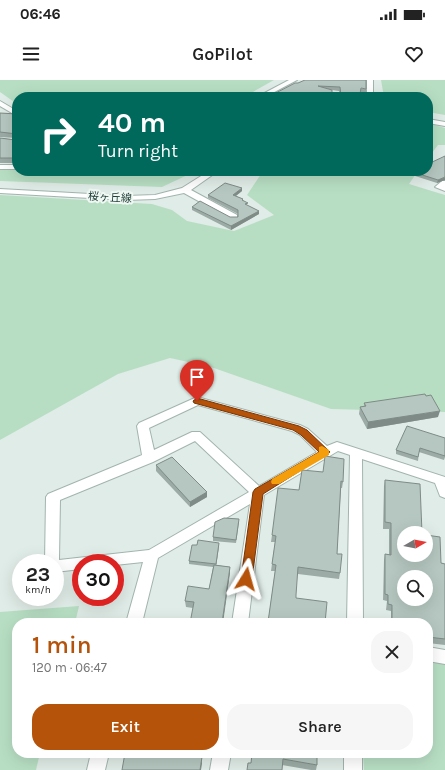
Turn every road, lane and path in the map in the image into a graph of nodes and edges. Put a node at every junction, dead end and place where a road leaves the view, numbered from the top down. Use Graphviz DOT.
graph roads {
  1 [pos="294,80"];
  2 [pos="370,80"];
  3 [pos="270,92"];
  4 [pos="370,92"];
  5 [pos="0,103"];
  6 [pos="12,111"];
  7 [pos="433,122"];
  8 [pos="445,124"];
  9 [pos="0,167"];
  10 [pos="12,167"];
  11 [pos="206,176"];
  12 [pos="445,183"];
  13 [pos="185,190"];
  14 [pos="445,190"];
  15 [pos="0,191"];
  16 [pos="234,217"];
  17 [pos="325,452"];
  18 [pos="356,452"];
  19 [pos="149,459"];
  20 [pos="258,492"];
  21 [pos="445,493"];
  22 [pos="52,554"];
  23 [pos="152,555"];
  24 [pos="64,565"];
  25 [pos="135,618"];
  26 [pos="241,618"];
  27 [pos="355,618"];
  28 [pos="433,655"];
  29 [pos="445,657"];
  30 [pos="99,758"];
  31 [pos="221,758"];
  32 [pos="353,758"];
  33 [pos="96,770"];
  34 [pos="219,770"];
  35 [pos="353,770"];
  1 -- 3 [label="street"];
  2 -- 4 [label="street"];
  5 -- 6 [label="street"];
  7 -- 8 [label="street"];
  9 -- 10 [label="street"];
  11 -- 13 [label="street, 桜ヶ丘線"];
  12 -- 14 [label="street"];
  13 -- 15 [label="street, 桜ヶ丘線"];
  13 -- 16 [label="street"];
  17 -- 18 [label="street"];
  17 -- 19 [label="street"];
  17 -- 20 [label="street"];
  18 -- 21 [label="street"];
  18 -- 27 [label="street"];
  19 -- 20 [label="street"];
  19 -- 22 [label="street"];
  20 -- 23 [label="street"];
  20 -- 26 [label="street"];
  23 -- 24 [label="street"];
  23 -- 25 [label="street"];
  28 -- 29 [label="street"];
  30 -- 33 [label="street"];
  31 -- 34 [label="street"];
  32 -- 35 [label="street"];
}
